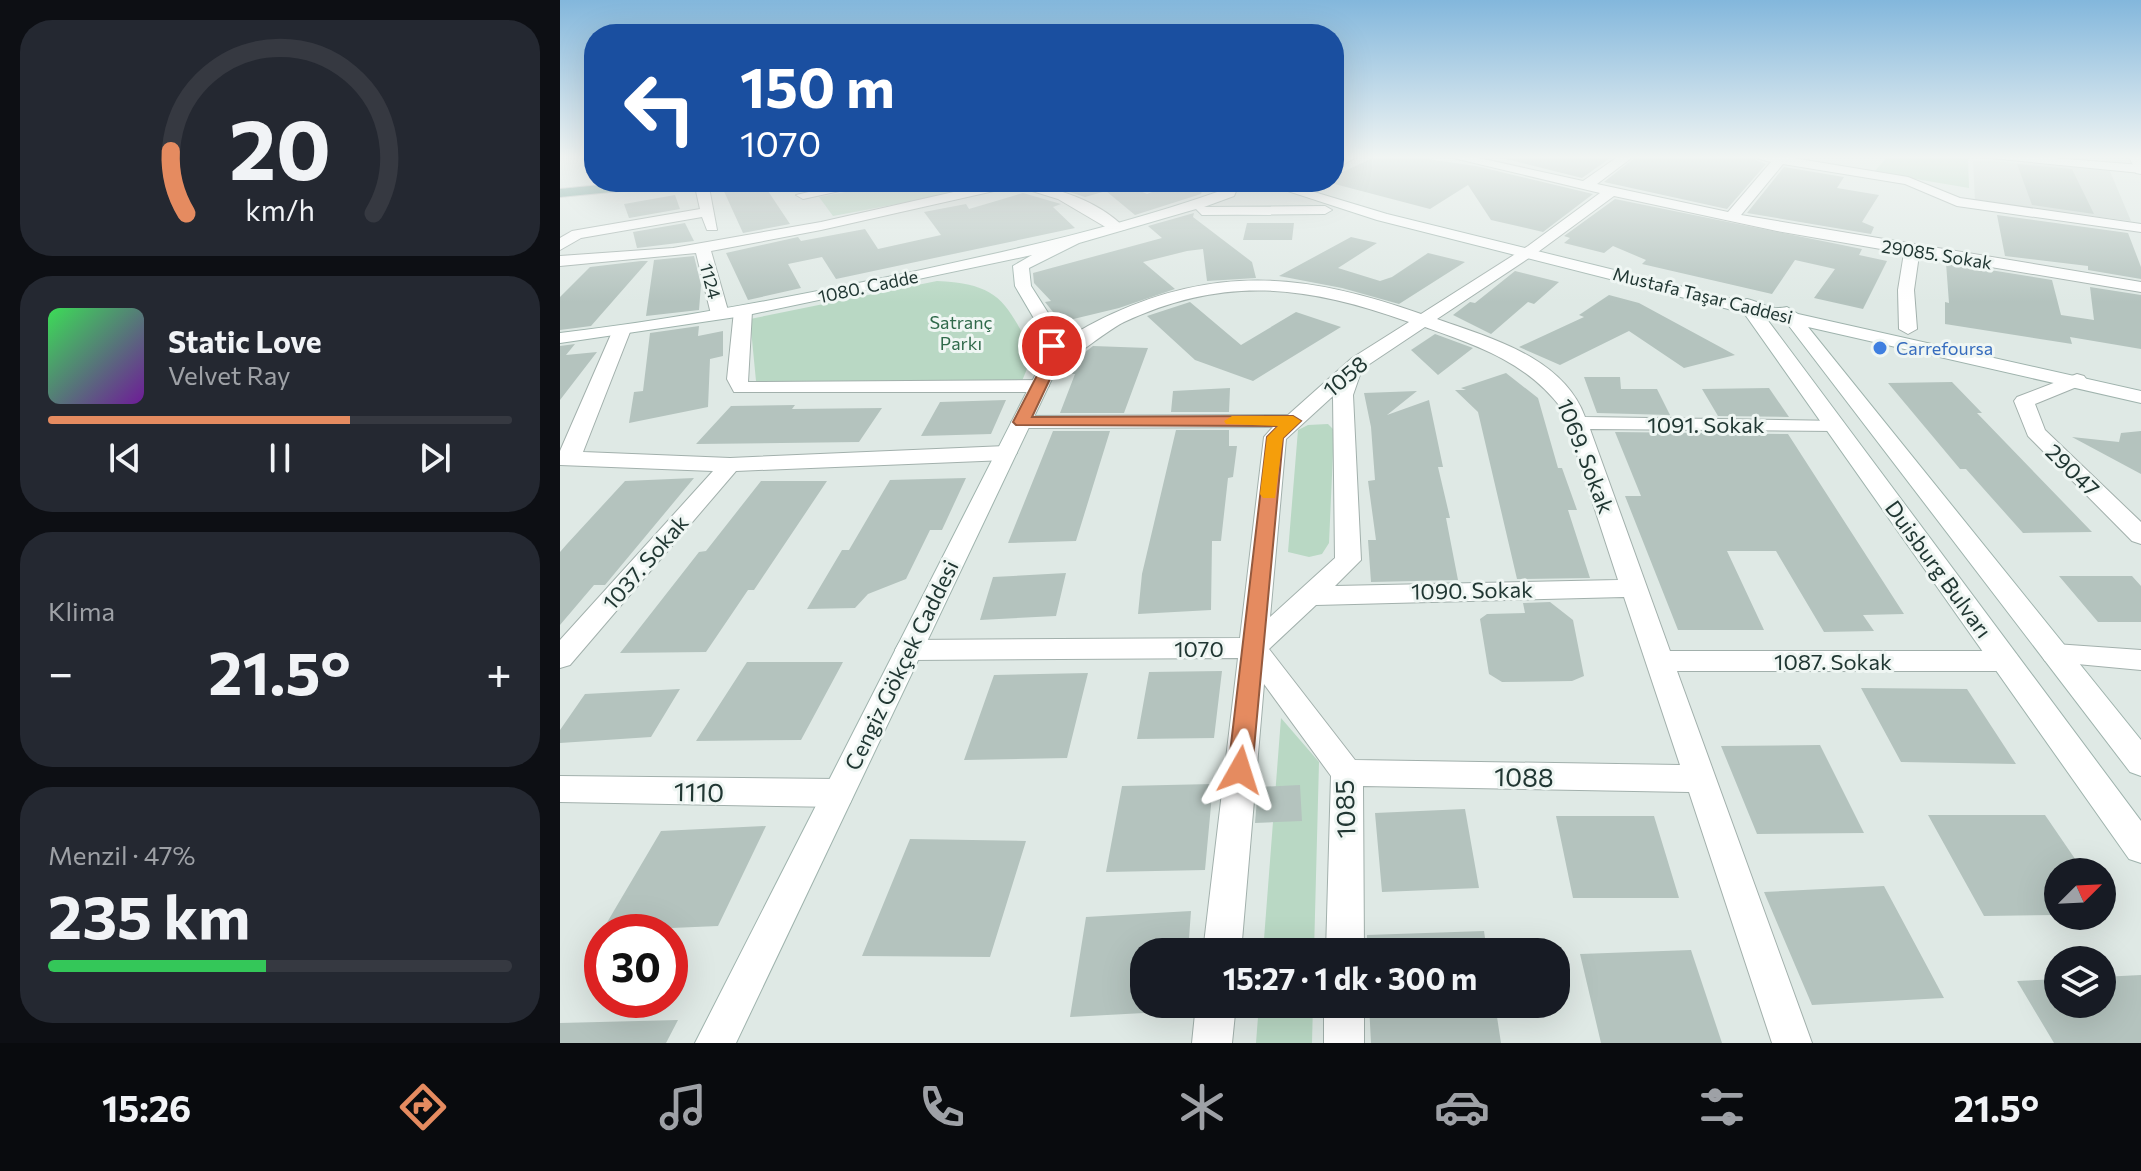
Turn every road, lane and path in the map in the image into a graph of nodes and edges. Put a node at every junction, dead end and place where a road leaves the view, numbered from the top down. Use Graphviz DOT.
graph roads {
  1 [pos="706,205"];
  2 [pos="816,205"];
  3 [pos="901,205"];
  4 [pos="1078,205"];
  5 [pos="1195,205"];
  6 [pos="1258,205"];
  7 [pos="1327,205"];
  8 [pos="1378,205"];
  9 [pos="1593,205"];
  10 [pos="1674,205"];
  11 [pos="1743,205"];
  12 [pos="1976,205"];
  13 [pos="1254,208"];
  14 [pos="707,212"];
  15 [pos="1172,215"];
  16 [pos="1731,217"];
  17 [pos="1386,218"];
  18 [pos="831,224"];
  19 [pos="2141,228"];
  20 [pos="1119,229"];
  21 [pos="1073,241"];
  22 [pos="560,245"];
  23 [pos="710,246"];
  24 [pos="1534,249"];
  25 [pos="1912,250"];
  26 [pos="560,261"];
  27 [pos="937,271"];
  28 [pos="1657,284"];
  29 [pos="1023,286"];
  30 [pos="2141,287"];
  31 [pos="1737,294"];
  32 [pos="1789,309"];
  33 [pos="743,311"];
  34 [pos="720,314"];
  35 [pos="1423,321"];
  36 [pos="1908,329"];
  37 [pos="621,332"];
  38 [pos="1874,334"];
  39 [pos="560,338"];
  40 [pos="1781,351"];
  41 [pos="1820,353"];
  42 [pos="1359,362"];
  43 [pos="1045,374"];
  44 [pos="2077,380"];
  45 [pos="2141,383"];
  46 [pos="2141,397"];
  47 [pos="1293,421"];
  48 [pos="1021,422"];
  49 [pos="1577,423"];
  50 [pos="1835,425"];
  51 [pos="1006,453"];
  52 [pos="565,458"];
  53 [pos="730,465"];
  54 [pos="2141,536"];
  55 [pos="1634,588"];
  56 [pos="1310,596"];
  57 [pos="1253,648"];
  58 [pos="909,650"];
  59 [pos="2055,654"];
  60 [pos="560,658"];
  61 [pos="2141,660"];
  62 [pos="1659,661"];
  63 [pos="2006,661"];
  64 [pos="2141,763"];
  65 [pos="1347,773"];
  66 [pos="1700,779"];
  67 [pos="560,789"];
  68 [pos="838,793"];
  69 [pos="2141,848"];
  70 [pos="1223,938"];
  71 [pos="1345,938"];
  72 [pos="1215,1018"];
  73 [pos="1344,1018"];
  74 [pos="715,1043"];
  75 [pos="1212,1043"];
  76 [pos="1344,1043"];
  77 [pos="1792,1043"];
  1 -- 14 [label="street, 1124"];
  2 -- 18 [label="street"];
  3 -- 18 [label="street"];
  4 -- 20 [label="street"];
  5 -- 15 [label="street, Mustafa Taşar Caddesi"];
  6 -- 13 [label="street"];
  7 -- 17 [label="street, Mustafa Taşar Caddesi"];
  8 -- 24 [label="street, Mustafa Taşar Caddesi"];
  9 -- 24 [label="street, 1058"];
  10 -- 16 [label="street, 29085. Sokak"];
  11 -- 16 [label="street"];
  12 -- 19 [label="street"];
  13 -- 15 [label="street"];
  13 -- 17 [label="street"];
  14 -- 22 [label="street"];
  14 -- 23 [label="street, 1124"];
  15 -- 20 [label="street, 1080. Cadde"];
  16 -- 25 [label="street, 29085. Sokak"];
  17 -- 24 [label="street, Mustafa Taşar Caddesi"];
  18 -- 23 [label="street"];
  20 -- 21 [label="street, 1080. Cadde"];
  21 -- 27 [label="street, 1080. Cadde"];
  21 -- 29 [label="street"];
  23 -- 26 [label="street"];
  23 -- 34 [label="street, 1124"];
  24 -- 28 [label="street, Mustafa Taşar Caddesi"];
  24 -- 31 [label="street, Mustafa Taşar Caddesi"];
  24 -- 35 [label="street, 1058"];
  25 -- 30 [label="street, 29085. Sokak"];
  25 -- 36 [label="street"];
  27 -- 29 [label="street"];
  27 -- 33 [label="street, 1080. Cadde"];
  28 -- 31 [label="street, Mustafa Taşar Caddesi"];
  28 -- 40 [label="street"];
  29 -- 43 [label="street"];
  31 -- 32 [label="street, Mustafa Taşar Caddesi"];
  31 -- 32 [label="street, Mustafa Taşar Caddesi"];
  31 -- 40 [label="street, Duisburg Bulvarı"];
  32 -- 36 [label="street, Mustafa Taşar Caddesi"];
  32 -- 38 [label="street, Mustafa Taşar Caddesi"];
  32 -- 41 [label="street, Duisburg Bulvarı"];
  33 -- 34 [label="street, 1080. Cadde"];
  33 -- 43 [label="street"];
  34 -- 37 [label="street, 1080. Cadde"];
  35 -- 42 [label="street, 1058"];
  35 -- 43 [label="street, 1069. Sokak"];
  35 -- 49 [label="street, 1069. Sokak"];
  36 -- 45 [label="street, Mustafa Taşar Caddesi"];
  37 -- 39 [label="street, 1080. Cadde"];
  37 -- 52 [label="street"];
  38 -- 41 [label="street"];
  38 -- 44 [label="street, Mustafa Taşar Caddesi"];
  40 -- 50 [label="street, Duisburg Bulvarı"];
  41 -- 59 [label="street, Duisburg Bulvarı"];
  42 -- 47 [label="street, 1058"];
  42 -- 56 [label="street, 1070"];
  43 -- 48 [label="street, Cengiz Gökçek Caddesi"];
  44 -- 46 [label="street, Mustafa Taşar Caddesi"];
  44 -- 54 [label="street, 29047"];
  47 -- 48 [label="street"];
  47 -- 57 [label="street, 1058"];
  48 -- 51 [label="street, Cengiz Gökçek Caddesi"];
  49 -- 50 [label="street, 1091. Sokak"];
  49 -- 55 [label="street, 1069. Sokak"];
  50 -- 63 [label="street, Duisburg Bulvarı"];
  51 -- 53 [label="street"];
  51 -- 58 [label="street, Cengiz Gökçek Caddesi"];
  52 -- 53 [label="street"];
  53 -- 60 [label="street, 1037. Sokak"];
  55 -- 56 [label="street, 1090. Sokak"];
  55 -- 62 [label="street, 1069. Sokak"];
  56 -- 57 [label="street, 1070"];
  57 -- 58 [label="street, 1070"];
  57 -- 65 [label="street, 1085"];
  57 -- 70 [label="street, 1058"];
  58 -- 68 [label="street, Cengiz Gökçek Caddesi"];
  59 -- 61 [label="street"];
  59 -- 64 [label="street, Duisburg Bulvarı"];
  62 -- 63 [label="street, 1087. Sokak"];
  62 -- 66 [label="street, 1069. Sokak"];
  63 -- 69 [label="street, Duisburg Bulvarı"];
  65 -- 66 [label="street, 1088"];
  65 -- 71 [label="street, 1085"];
  66 -- 77 [label="street, 1069. Sokak"];
  67 -- 68 [label="street, 1110"];
  68 -- 74 [label="street, Cengiz Gökçek Caddesi"];
  72 -- 75 [label="street"];
  73 -- 76 [label="street"];
}
